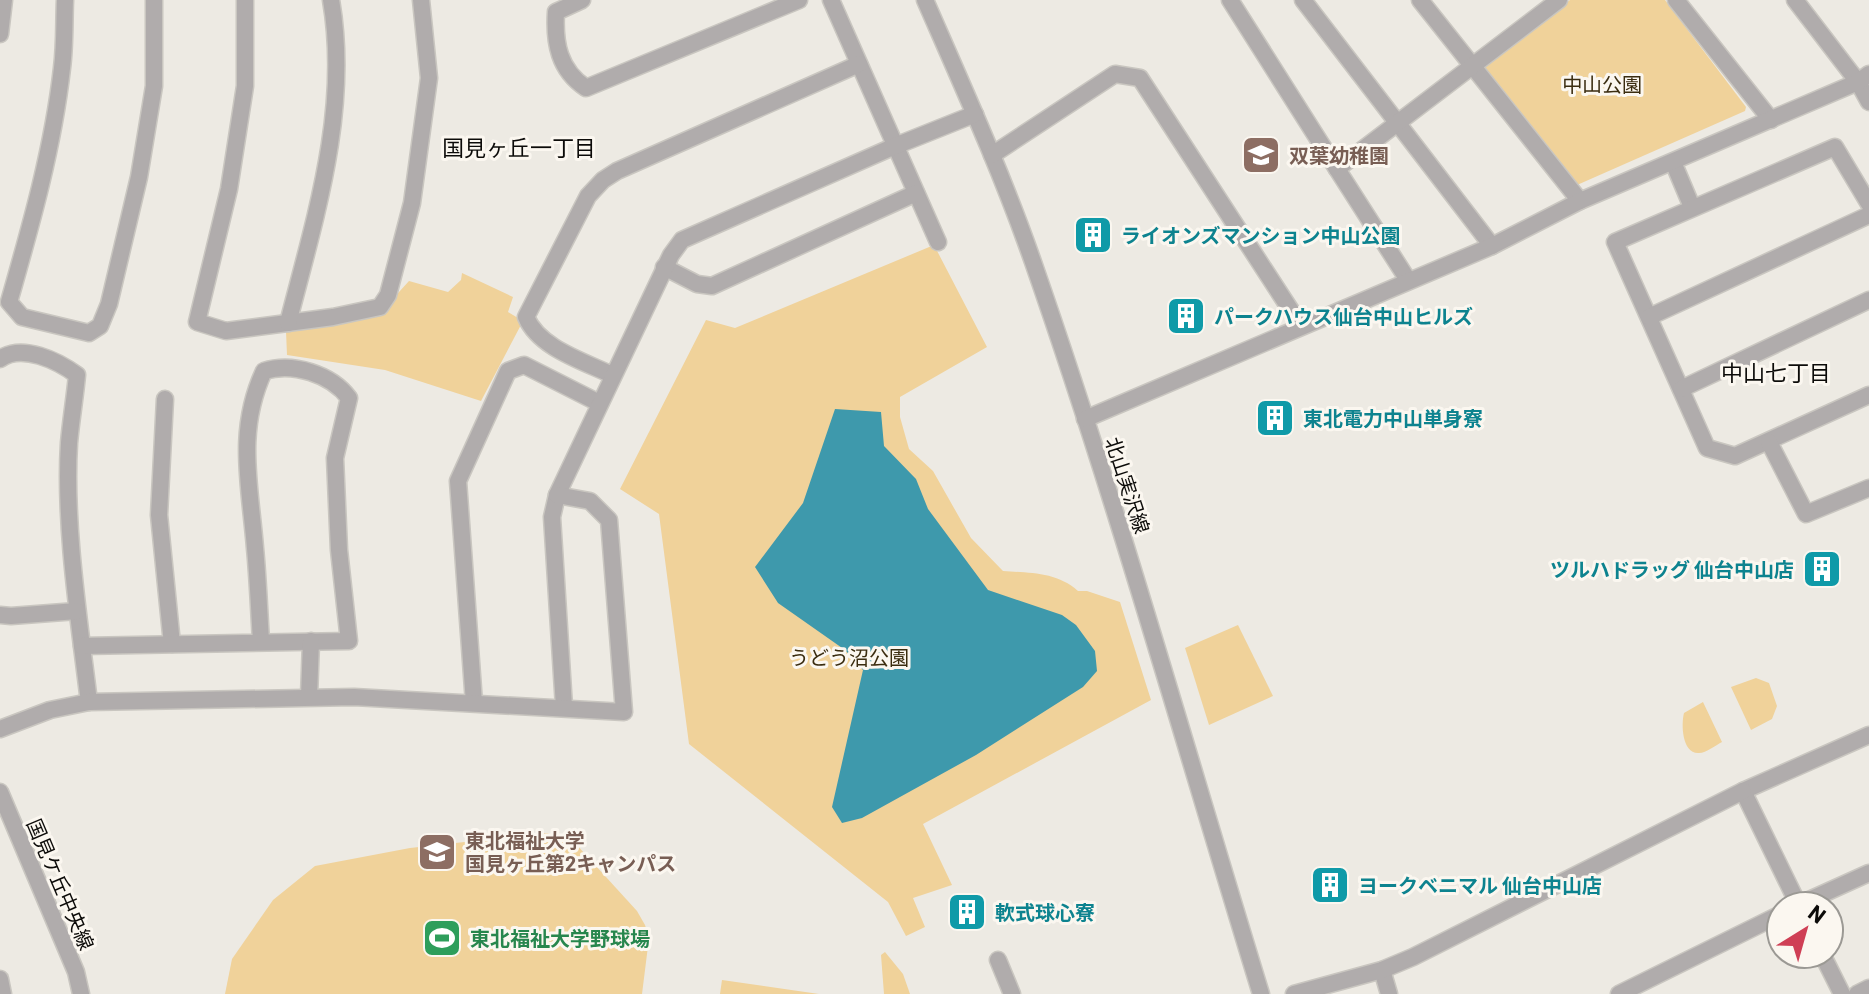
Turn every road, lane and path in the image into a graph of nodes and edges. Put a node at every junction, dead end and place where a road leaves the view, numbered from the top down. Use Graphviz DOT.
graph roads {
  1 [pos="4,0"];
  2 [pos="65,0"];
  3 [pos="154,0"];
  4 [pos="245,0"];
  5 [pos="331,0"];
  6 [pos="421,0"];
  7 [pos="582,0"];
  8 [pos="799,0"];
  9 [pos="831,0"];
  10 [pos="925,0"];
  11 [pos="1230,0"];
  12 [pos="1303,0"];
  13 [pos="1420,0"];
  14 [pos="1676,0"];
  15 [pos="1795,0"];
  16 [pos="1552,2"];
  17 [pos="0,34"];
  18 [pos="859,64"];
  19 [pos="1472,66"];
  20 [pos="1863,78"];
  21 [pos="1869,102"];
  22 [pos="975,114"];
  23 [pos="1771,120"];
  24 [pos="1398,123"];
  25 [pos="895,146"];
  26 [pos="992,155"];
  27 [pos="1673,162"];
  28 [pos="1337,169"];
  29 [pos="916,193"];
  30 [pos="1580,201"];
  31 [pos="1869,204"];
  32 [pos="1692,207"];
  33 [pos="1869,215"];
  34 [pos="938,242"];
  35 [pos="1492,246"];
  36 [pos="664,267"];
  37 [pos="1408,280"];
  38 [pos="1869,300"];
  39 [pos="1649,317"];
  40 [pos="288,323"];
  41 [pos="1301,326"];
  42 [pos="0,359"];
  43 [pos="612,375"];
  44 [pos="1681,389"];
  45 [pos="1869,395"];
  46 [pos="165,399"];
  47 [pos="599,403"];
  48 [pos="1085,419"];
  49 [pos="1769,442"];
  50 [pos="1869,488"];
  51 [pos="557,495"];
  52 [pos="77,611"];
  53 [pos="0,615"];
  54 [pos="261,641"];
  55 [pos="311,641"];
  56 [pos="172,644"];
  57 [pos="82,646"];
  58 [pos="309,697"];
  59 [pos="89,702"];
  60 [pos="474,703"];
  61 [pos="564,707"];
  62 [pos="0,729"];
  63 [pos="1869,735"];
  64 [pos="1743,791"];
  65 [pos="0,792"];
  66 [pos="1869,873"];
  67 [pos="1790,890"];
  68 [pos="1832,890"];
  69 [pos="1765,922"];
  70 [pos="998,960"];
  71 [pos="1382,970"];
  72 [pos="1830,970"];
  73 [pos="0,979"];
  74 [pos="1869,988"];
  75 [pos="3,994"];
  76 [pos="81,994"];
  77 [pos="1012,994"];
  78 [pos="1261,994"];
  79 [pos="1294,994"];
  80 [pos="1389,994"];
  81 [pos="1619,994"];
  82 [pos="1842,994"];
  83 [pos="1857,994"];
  1 -- 17 [label="street"];
  2 -- 3 [label="street"];
  4 -- 40 [label="street"];
  5 -- 40 [label="street"];
  6 -- 40 [label="street"];
  7 -- 8 [label="street"];
  9 -- 18 [label="street"];
  10 -- 22 [label="street, 北山実沢線"];
  11 -- 28 [label="street"];
  12 -- 24 [label="street"];
  13 -- 19 [label="street"];
  14 -- 23 [label="street"];
  15 -- 20 [label="street"];
  16 -- 19 [label="street"];
  18 -- 25 [label="street"];
  18 -- 43 [label="street"];
  19 -- 24 [label="street"];
  19 -- 30 [label="street"];
  20 -- 21 [label="street"];
  20 -- 23 [label="street"];
  22 -- 25 [label="street"];
  22 -- 26 [label="street, 北山実沢線"];
  23 -- 27 [label="street"];
  24 -- 28 [label="street"];
  24 -- 35 [label="street"];
  25 -- 29 [label="street"];
  25 -- 36 [label="street"];
  26 -- 41 [label="street"];
  26 -- 48 [label="street, 北山実沢線"];
  27 -- 30 [label="street"];
  27 -- 32 [label="street"];
  28 -- 37 [label="street"];
  29 -- 34 [label="street"];
  29 -- 36 [label="street"];
  30 -- 35 [label="street"];
  31 -- 32 [label="street"];
  32 -- 39 [label="street"];
  33 -- 39 [label="street"];
  35 -- 37 [label="street"];
  36 -- 43 [label="street"];
  37 -- 41 [label="street"];
  38 -- 44 [label="street"];
  39 -- 44 [label="street"];
  41 -- 48 [label="street"];
  42 -- 52 [label="street"];
  43 -- 47 [label="street"];
  44 -- 49 [label="street"];
  45 -- 49 [label="street"];
  46 -- 56 [label="street"];
  47 -- 51 [label="street"];
  47 -- 60 [label="street"];
  48 -- 78 [label="street, 北山実沢線"];
  49 -- 50 [label="street"];
  51 -- 61 [label="street"];
  51 -- 61 [label="street"];
  52 -- 53 [label="street"];
  52 -- 57 [label="street"];
  54 -- 55 [label="street"];
  54 -- 55 [label="street"];
  54 -- 56 [label="street"];
  55 -- 58 [label="street"];
  56 -- 57 [label="street"];
  57 -- 59 [label="street"];
  58 -- 59 [label="street"];
  58 -- 60 [label="street"];
  59 -- 62 [label="street"];
  60 -- 61 [label="street"];
  63 -- 64 [label="street"];
  64 -- 67 [label="street"];
  64 -- 71 [label="street"];
  65 -- 76 [label="street, 国見ケ丘中央線"];
  66 -- 68 [label="street"];
  69 -- 81 [label="street"];
  70 -- 77 [label="street"];
  71 -- 79 [label="street"];
  71 -- 80 [label="street"];
  72 -- 82 [label="street"];
  73 -- 75 [label="street"];
  74 -- 83 [label="street"];
}
